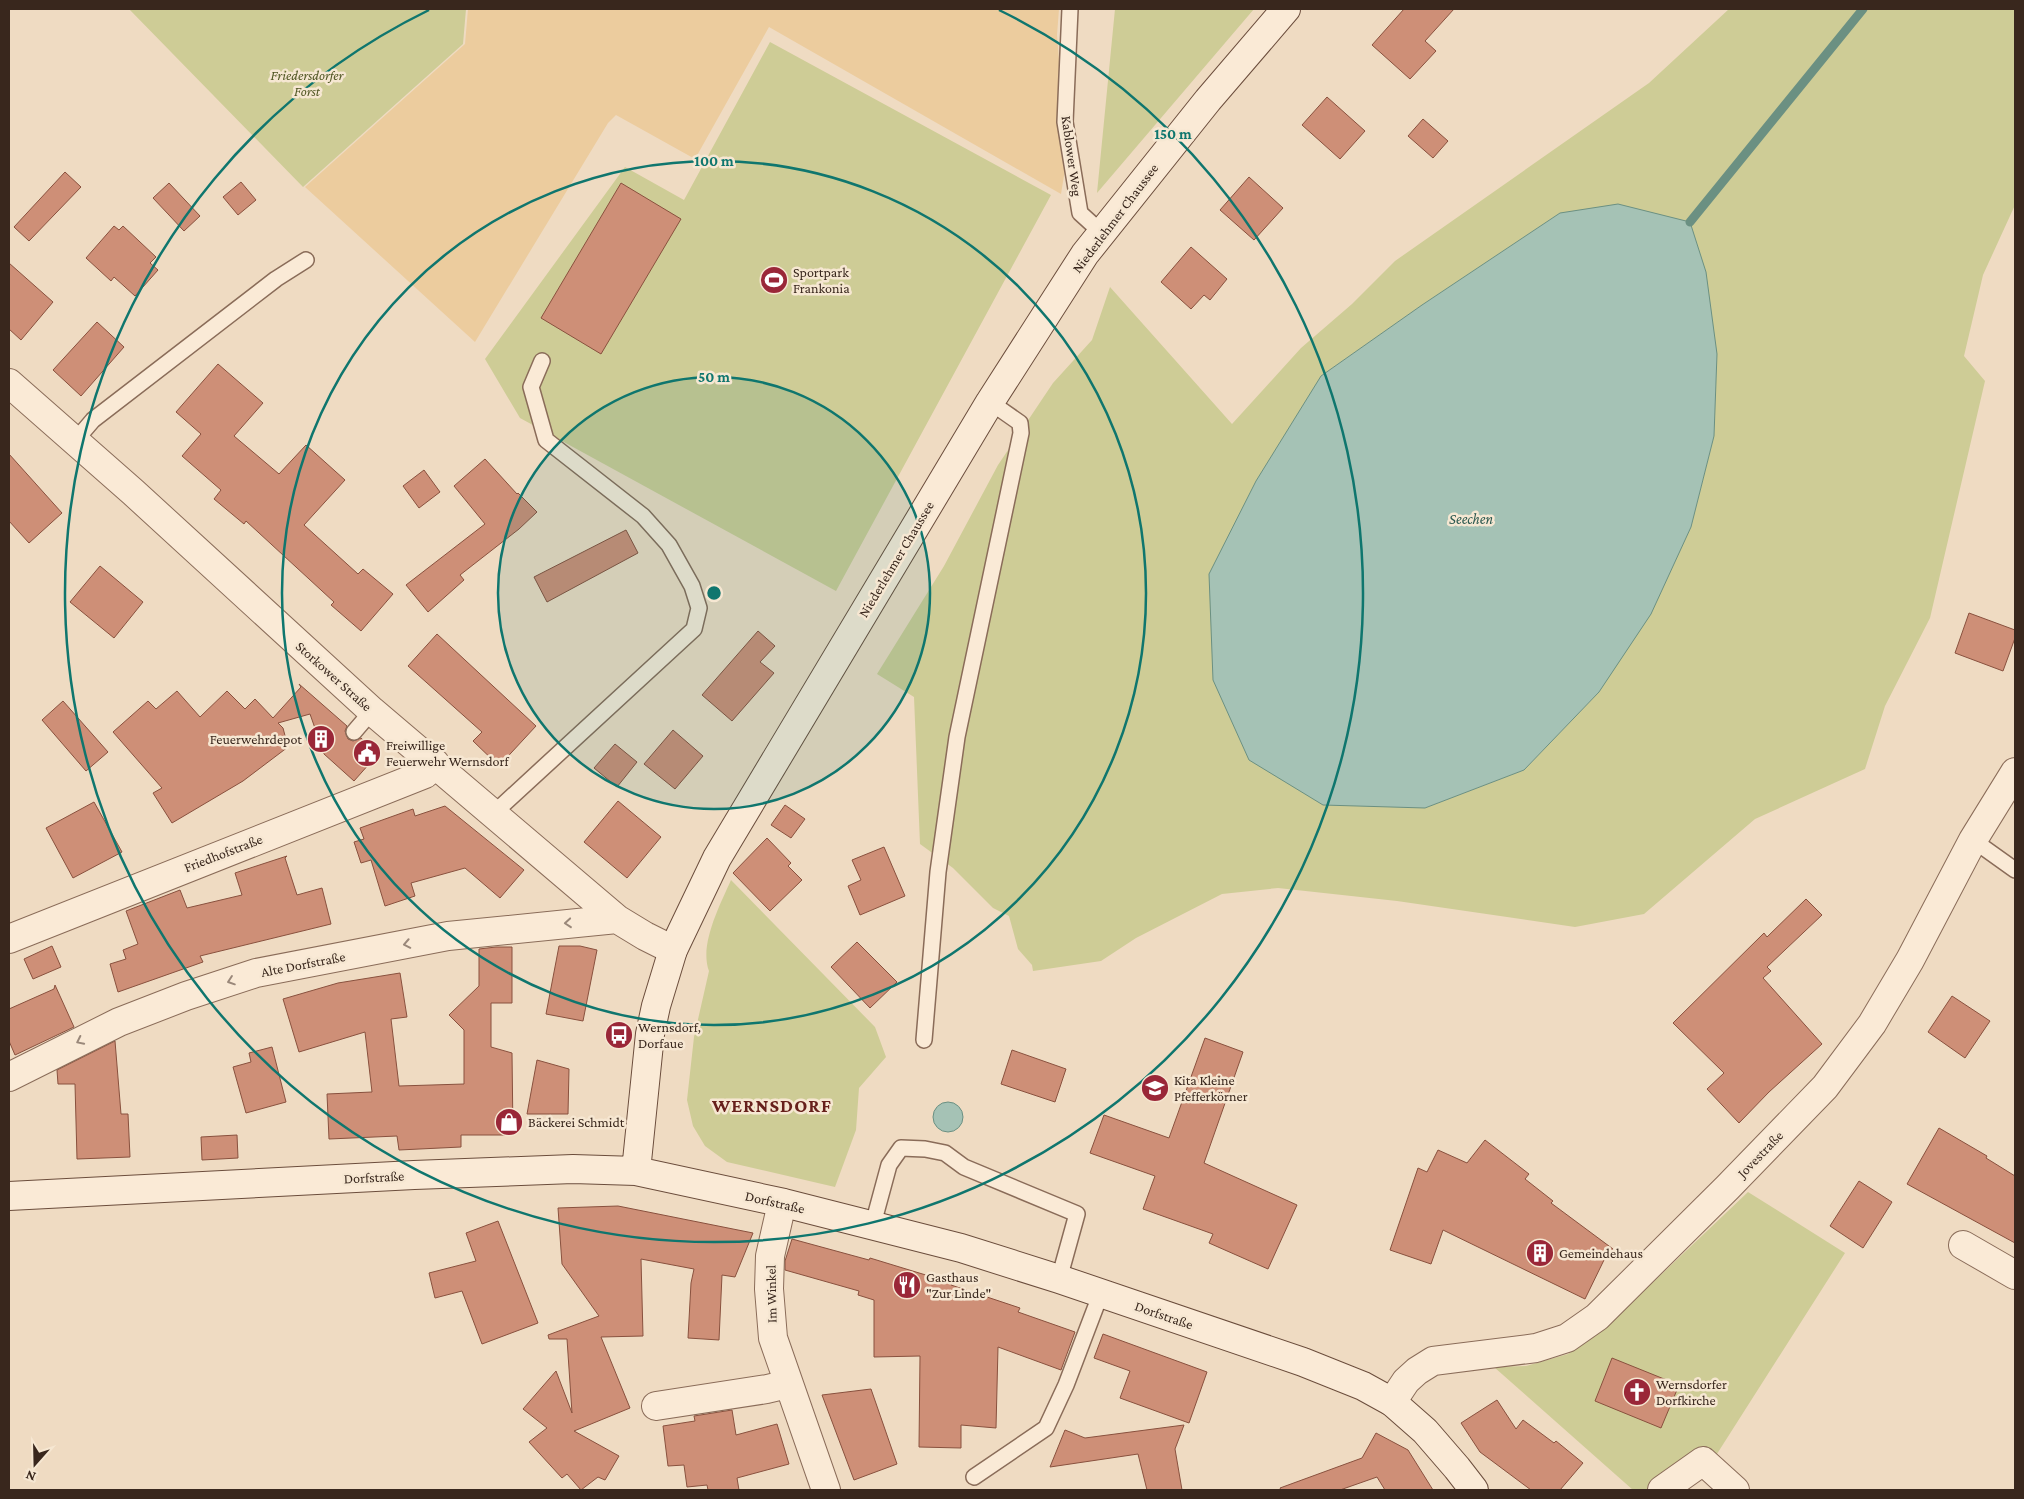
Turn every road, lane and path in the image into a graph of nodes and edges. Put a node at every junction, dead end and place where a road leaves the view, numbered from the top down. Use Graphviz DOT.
graph roads {
  1 [pos="1070,9"];
  2 [pos="1286,9"];
  3 [pos="1102,233"];
  4 [pos="306,260"];
  5 [pos="542,361"];
  6 [pos="9,383"];
  7 [pos="990,402"];
  8 [pos="75,441"];
  9 [pos="372,711"];
  10 [pos="354,732"];
  11 [pos="435,763"];
  12 [pos="2015,772"];
  13 [pos="494,812"];
  14 [pos="1973,840"];
  15 [pos="2015,870"];
  16 [pos="617,919"];
  17 [pos="9,939"];
  18 [pos="673,950"];
  19 [pos="924,1040"];
  20 [pos="9,1077"];
  21 [pos="636,1170"];
  22 [pos="9,1196"];
  23 [pos="782,1203"];
  24 [pos="876,1213"];
  25 [pos="1963,1245"];
  26 [pos="2015,1275"];
  27 [pos="1059,1279"];
  28 [pos="1101,1293"];
  29 [pos="788,1384"];
  30 [pos="1392,1402"];
  31 [pos="656,1406"];
  32 [pos="974,1477"];
  33 [pos="826,1490"];
  34 [pos="1474,1490"];
  35 [pos="1662,1490"];
  36 [pos="1735,1490"];
  1 -- 3 [label="lane, Kablower Weg"];
  2 -- 3 [label="street, Niederlehmer Chaussee"];
  3 -- 7 [label="street, Niederlehmer Chaussee"];
  4 -- 8 [label="lane"];
  5 -- 13 [label="lane"];
  6 -- 8 [label="street, Storkower Straße"];
  7 -- 18 [label="street, Niederlehmer Chaussee"];
  7 -- 19 [label="lane"];
  8 -- 9 [label="street, Storkower Straße"];
  9 -- 10 [label="lane"];
  9 -- 11 [label="street, Storkower Straße"];
  11 -- 13 [label="street, Storkower Straße"];
  11 -- 17 [label="street, Friedhofstraße"];
  12 -- 14 [label="street, Jovestraße"];
  13 -- 16 [label="street, Storkower Straße"];
  14 -- 15 [label="lane"];
  14 -- 30 [label="street, Jovestraße"];
  16 -- 18 [label="street, Storkower Straße"];
  16 -- 20 [label="street, Alte Dorfstraße, one-way"];
  18 -- 21 [label="street, Niederlehmer Chaussee"];
  21 -- 22 [label="street, Dorfstraße"];
  21 -- 23 [label="street, Dorfstraße"];
  23 -- 24 [label="street, Dorfstraße"];
  23 -- 29 [label="street, Im Winkel"];
  24 -- 27 [label="street, Dorfstraße"];
  24 -- 27 [label="lane"];
  25 -- 26 [label="street"];
  27 -- 28 [label="street, Dorfstraße"];
  28 -- 30 [label="street, Dorfstraße"];
  28 -- 32 [label="lane"];
  29 -- 31 [label="street"];
  29 -- 33 [label="street, Im Winkel"];
  30 -- 34 [label="street, Dorfstraße"];
  35 -- 36 [label="street"];
}
